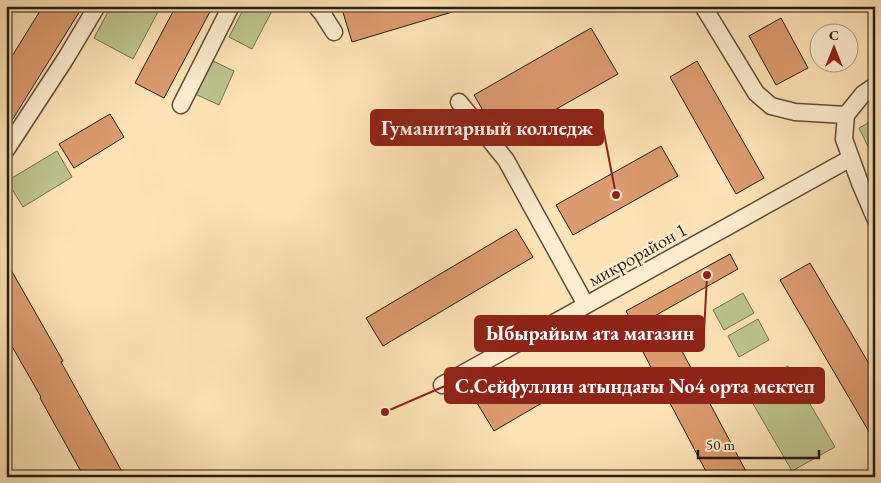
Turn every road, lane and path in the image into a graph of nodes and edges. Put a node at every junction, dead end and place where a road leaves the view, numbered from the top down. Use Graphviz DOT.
graph roads {
  1 [pos="97,6"];
  2 [pos="231,6"];
  3 [pos="316,6"];
  4 [pos="703,6"];
  5 [pos="334,32"];
  6 [pos="875,86"];
  7 [pos="459,102"];
  8 [pos="181,105"];
  9 [pos="846,115"];
  10 [pos="6,150"];
  11 [pos="851,158"];
  12 [pos="875,218"];
  13 [pos="586,305"];
  14 [pos="442,386"];
  1 -- 10 [label="street"];
  2 -- 8 [label="street"];
  3 -- 5 [label="street"];
  4 -- 9 [label="street"];
  6 -- 9 [label="street"];
  7 -- 13 [label="street"];
  9 -- 11 [label="street"];
  11 -- 12 [label="street"];
  11 -- 13 [label="street, микрорайон 1"];
  13 -- 14 [label="street, микрорайон 1"];
}
